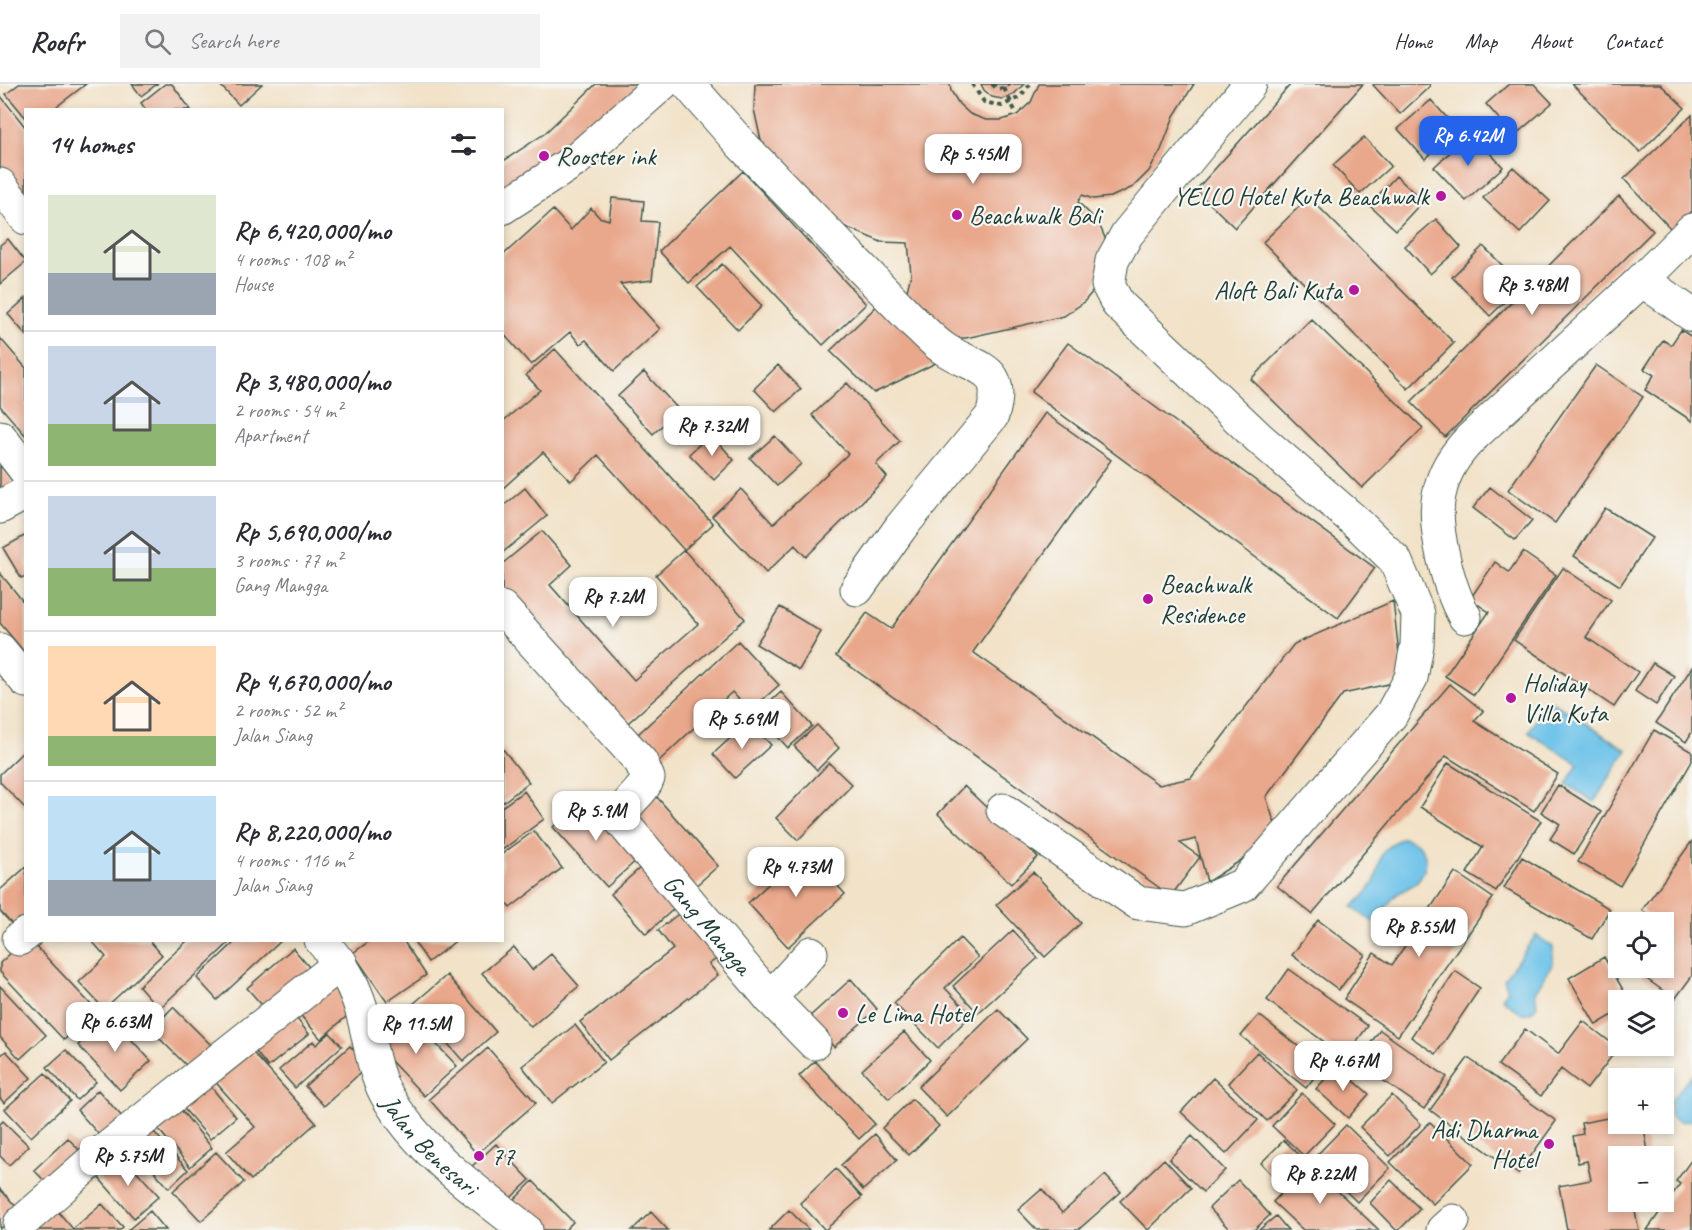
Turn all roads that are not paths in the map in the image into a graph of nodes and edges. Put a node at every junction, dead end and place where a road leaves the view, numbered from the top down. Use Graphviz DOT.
graph roads {
  1 [pos="662,84"];
  2 [pos="688,84"];
  3 [pos="1250,84"];
  4 [pos="0,185"];
  5 [pos="504,207"];
  6 [pos="24,215"];
  7 [pos="1692,230"];
  8 [pos="1642,280"];
  9 [pos="1692,315"];
  10 [pos="0,437"];
  11 [pos="24,468"];
  12 [pos="24,493"];
  13 [pos="0,507"];
  14 [pos="857,589"];
  15 [pos="504,610"];
  16 [pos="1465,617"];
  17 [pos="0,650"];
  18 [pos="24,679"];
  19 [pos="1003,810"];
  20 [pos="331,952"];
  21 [pos="811,954"];
  22 [pos="770,998"];
  23 [pos="814,1043"];
  24 [pos="20,1224"];
  25 [pos="525,1230"];
  1 -- 5 [label="street"];
  2 -- 14 [label="street"];
  3 -- 19 [label="street"];
  4 -- 6 [label="street"];
  7 -- 8 [label="street"];
  8 -- 9 [label="street"];
  8 -- 16 [label="street"];
  10 -- 11 [label="street"];
  12 -- 13 [label="street"];
  15 -- 22 [label="street, Gang Mangga"];
  17 -- 18 [label="street"];
  20 -- 24 [label="street"];
  20 -- 25 [label="street, Jalan Benesari"];
  21 -- 22 [label="street"];
  22 -- 23 [label="street, Gang Mangga"];
}
